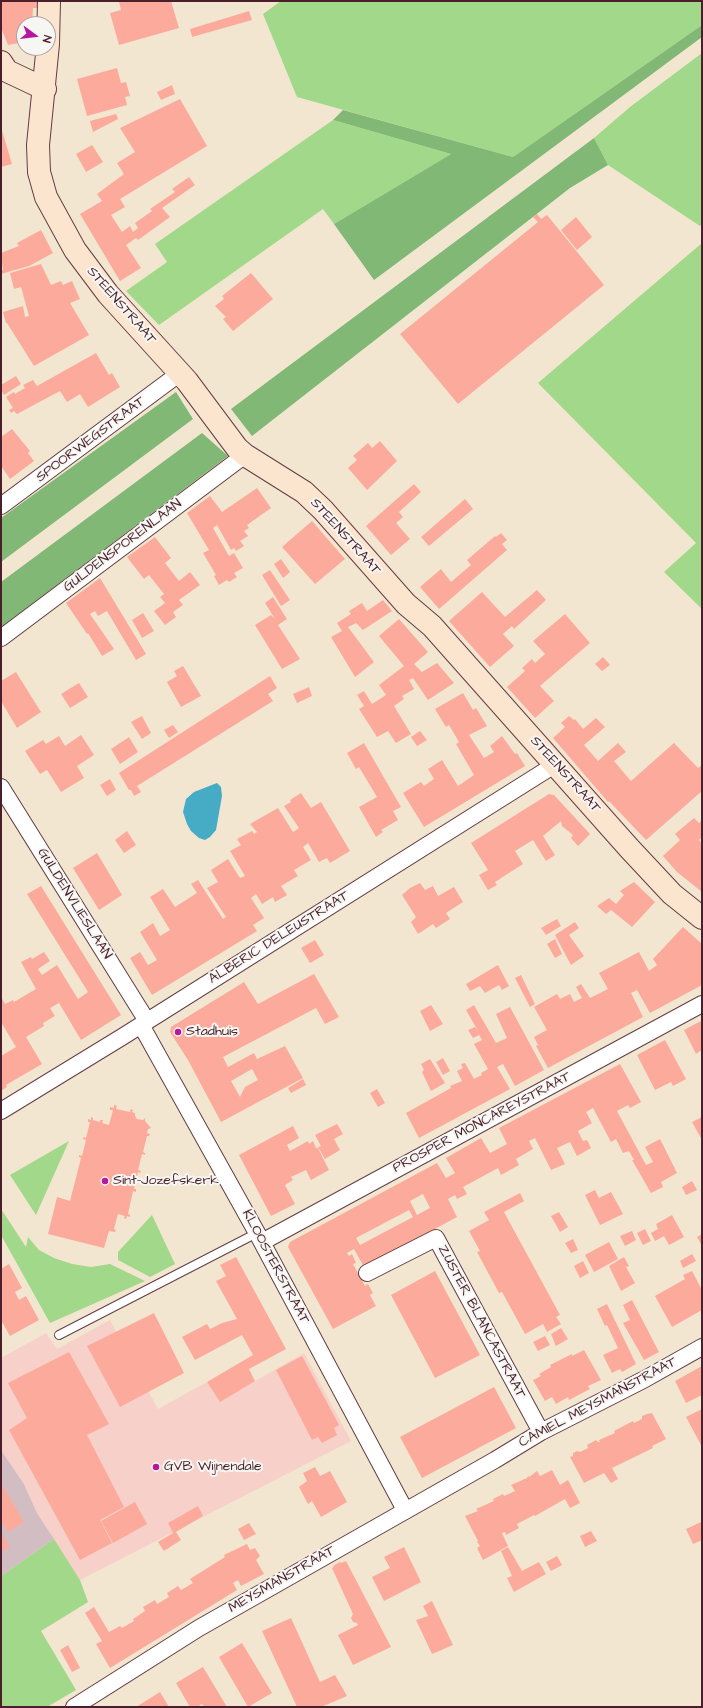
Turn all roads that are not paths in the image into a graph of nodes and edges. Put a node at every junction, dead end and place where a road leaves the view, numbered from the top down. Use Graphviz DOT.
graph roads {
  1 [pos="49,1"];
  2 [pos="1,62"];
  3 [pos="45,89"];
  4 [pos="183,377"];
  5 [pos="241,451"];
  6 [pos="1,506"];
  7 [pos="1,638"];
  8 [pos="556,764"];
  9 [pos="1,787"];
  10 [pos="702,918"];
  11 [pos="702,1004"];
  12 [pos="144,1023"];
  13 [pos="1,1111"];
  14 [pos="259,1237"];
  15 [pos="367,1273"];
  16 [pos="59,1335"];
  17 [pos="702,1347"];
  18 [pos="541,1432"];
  19 [pos="495,1460"];
  20 [pos="405,1510"];
  21 [pos="74,1707"];
  1 -- 3 [label="street, STEENSTRAAT"];
  2 -- 3 [label="street"];
  3 -- 4 [label="street, STEENSTRAAT"];
  4 -- 5 [label="street, STEENSTRAAT"];
  4 -- 6 [label="street, SPOORWEGSTRAAT"];
  5 -- 7 [label="street, GULDENSPORENLAAN"];
  5 -- 8 [label="street, STEENSTRAAT"];
  8 -- 10 [label="street, STEENSTRAAT"];
  8 -- 12 [label="street, ALBERIC DELEUSTRAAT"];
  9 -- 12 [label="street, GULDENVLIESLAAN"];
  11 -- 14 [label="street, PROSPER MONCAREYSTRAAT"];
  12 -- 13 [label="street, ALBERIC DELEUSTRAAT"];
  12 -- 14 [label="street, KLOOSTERSTRAAT"];
  14 -- 16 [label="lane"];
  14 -- 20 [label="street, KLOOSTERSTRAAT"];
  15 -- 18 [label="street, ZUSTER BLANCASTRAAT"];
  17 -- 18 [label="street, CAMIEL MEYSMANSTRAAT"];
  18 -- 19 [label="street, CAMIEL MEYSMANSTRAAT"];
  19 -- 20 [label="street, MEYSMANSTRAAT"];
  20 -- 21 [label="street, MEYSMANSTRAAT"];
}
